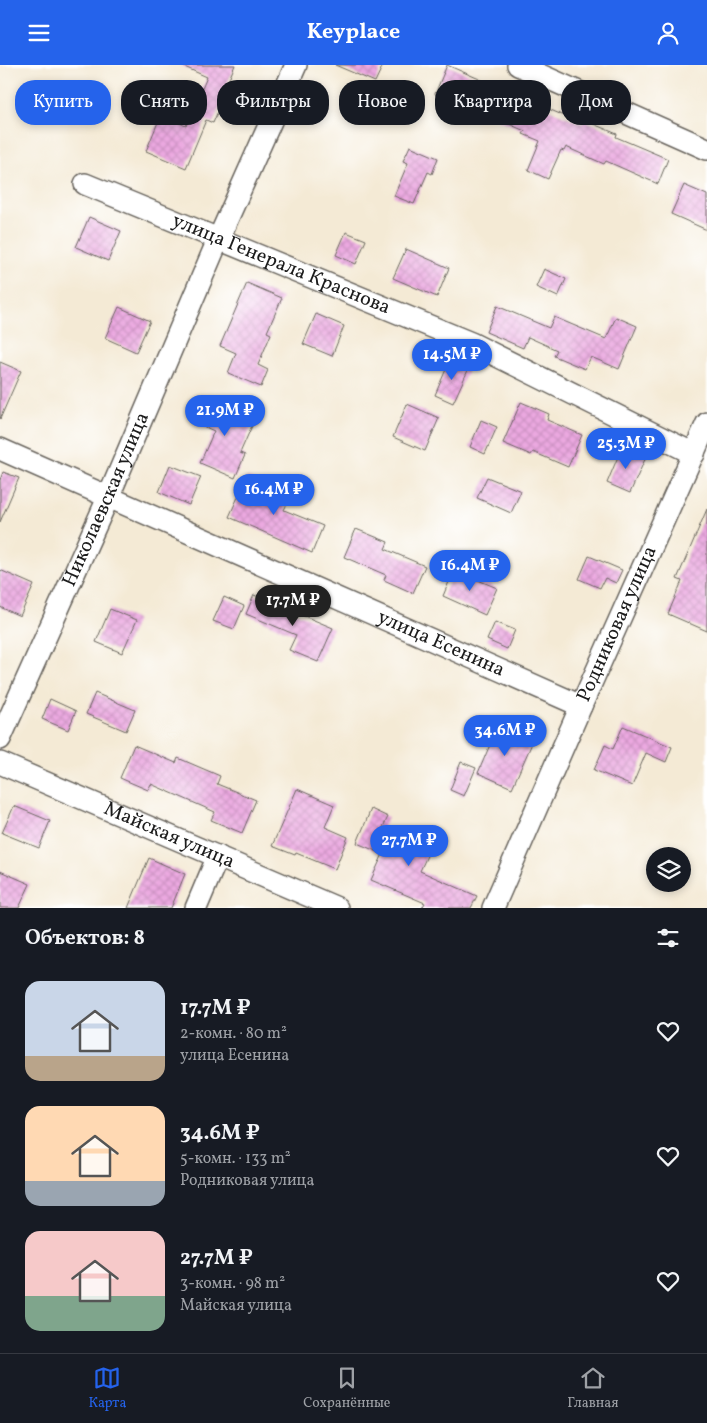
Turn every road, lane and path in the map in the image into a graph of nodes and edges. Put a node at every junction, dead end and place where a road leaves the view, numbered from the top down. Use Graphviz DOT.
graph roads {
  1 [pos="296,65"];
  2 [pos="518,65"];
  3 [pos="707,149"];
  4 [pos="85,184"];
  5 [pos="218,240"];
  6 [pos="707,423"];
  7 [pos="0,449"];
  8 [pos="694,454"];
  9 [pos="108,498"];
  10 [pos="580,706"];
  11 [pos="0,739"];
  12 [pos="0,763"];
  13 [pos="218,856"];
  14 [pos="196,908"];
  15 [pos="337,908"];
  16 [pos="493,908"];
  1 -- 5 [label="street, Николаевская улица"];
  2 -- 3 [label="street"];
  4 -- 5 [label="street, улица Генерала Краснова"];
  5 -- 8 [label="street, улица Генерала Краснова"];
  5 -- 9 [label="street, Николаевская улица"];
  6 -- 8 [label="street, Родниковая улица"];
  7 -- 9 [label="street, улица Есенина"];
  8 -- 10 [label="street, Родниковая улица"];
  9 -- 10 [label="street, улица Есенина"];
  9 -- 11 [label="street, Николаевская улица"];
  10 -- 16 [label="street, Родниковая улица"];
  12 -- 13 [label="street, Майская улица"];
  13 -- 14 [label="street"];
  13 -- 15 [label="street, Майская улица"];
}
